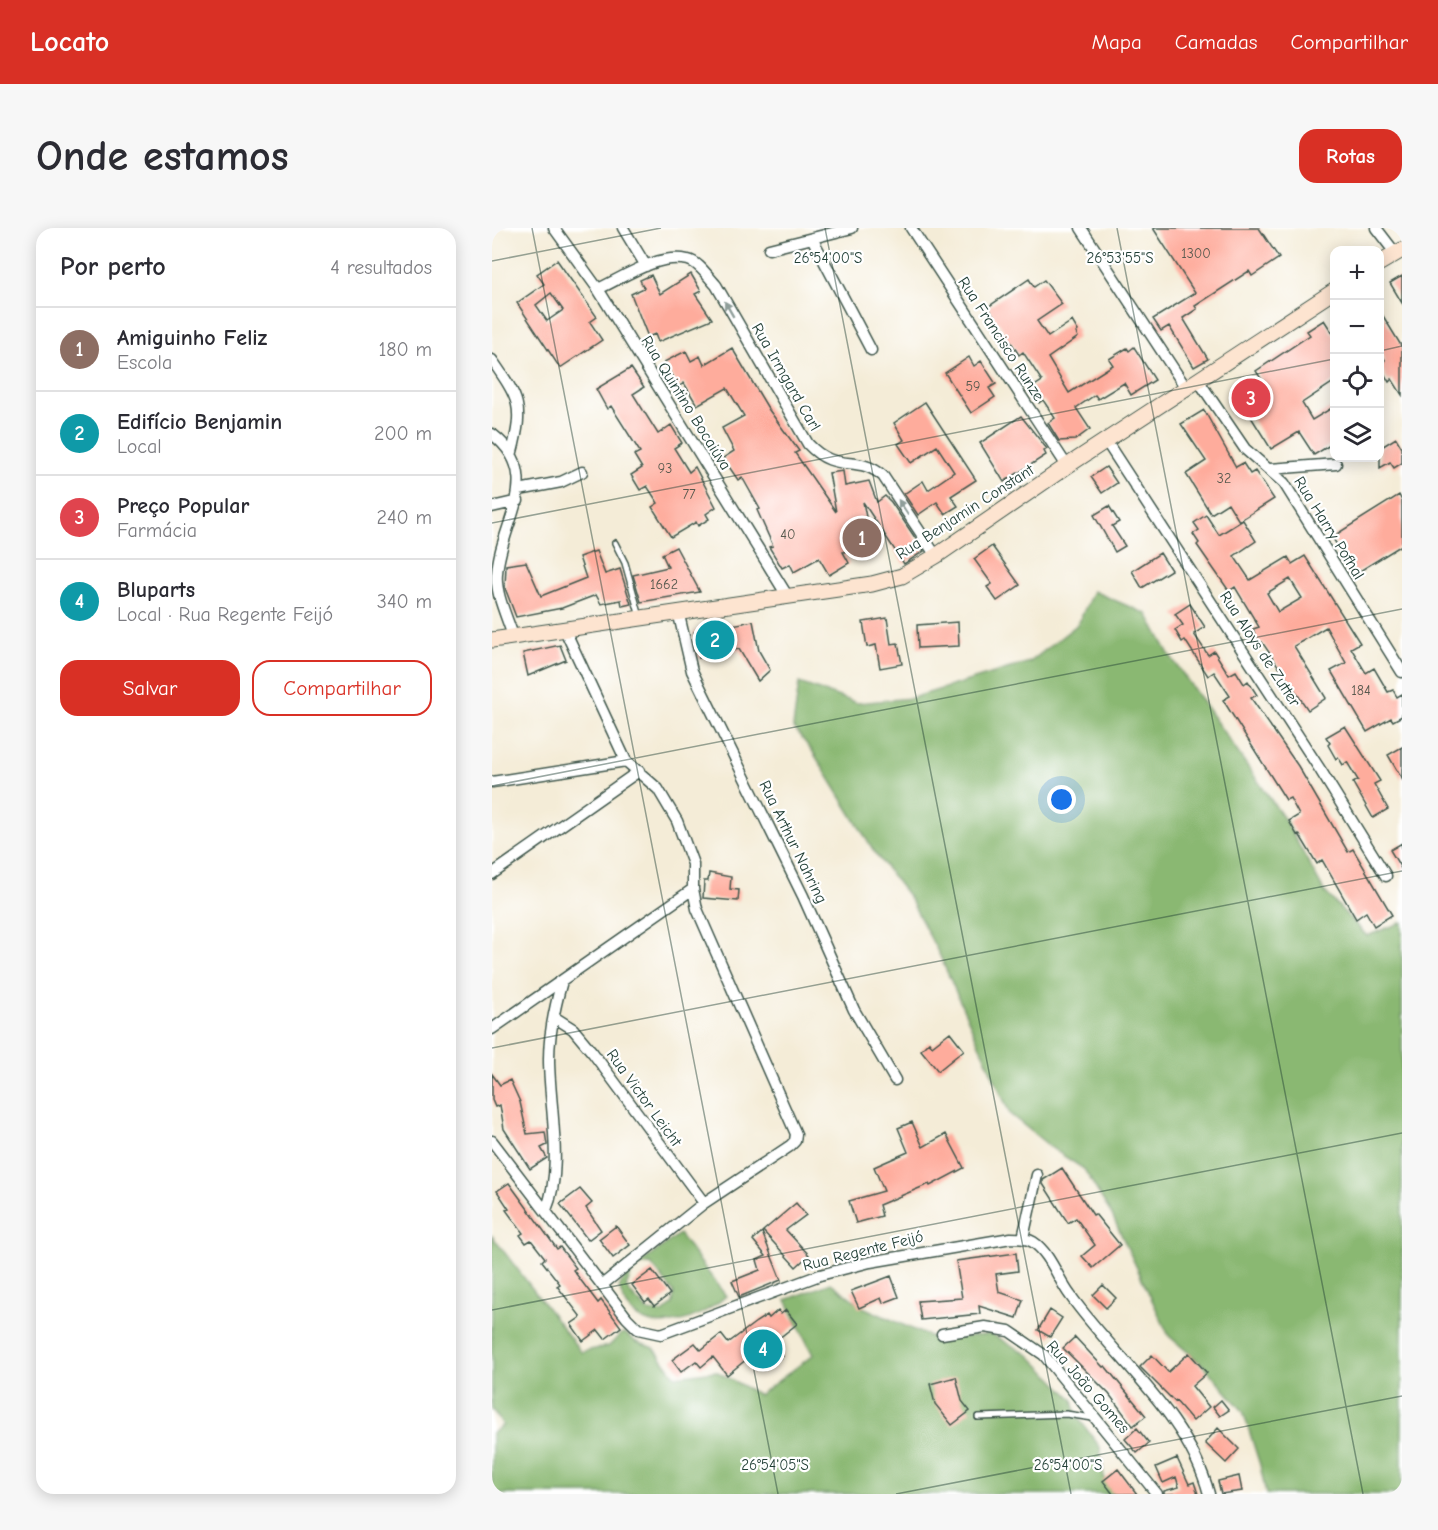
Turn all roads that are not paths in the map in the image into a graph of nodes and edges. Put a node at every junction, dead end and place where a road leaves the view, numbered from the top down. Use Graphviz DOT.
graph roads {
  1 [pos="554,228"];
  2 [pos="624,228"];
  3 [pos="852,228"];
  4 [pos="911,228"];
  5 [pos="1081,228"];
  6 [pos="1376,228"];
  7 [pos="836,230"];
  8 [pos="813,240"];
  9 [pos="769,249"];
  10 [pos="1399,252"];
  11 [pos="1384,261"];
  12 [pos="646,266"];
  13 [pos="598,290"];
  14 [pos="1330,294"];
  15 [pos="871,350"];
  16 [pos="492,360"];
  17 [pos="1192,384"];
  18 [pos="492,434"];
  19 [pos="1106,441"];
  20 [pos="512,452"];
  21 [pos="1336,464"];
  22 [pos="1067,466"];
  23 [pos="1270,469"];
  24 [pos="582,472"];
  25 [pos="518,496"];
  26 [pos="492,507"];
  27 [pos="615,543"];
  28 [pos="936,556"];
  29 [pos="788,597"];
  30 [pos="678,612"];
  31 [pos="640,617"];
  32 [pos="564,628"];
  33 [pos="513,636"];
  34 [pos="492,640"];
  35 [pos="1402,672"];
  36 [pos="626,761"];
  37 [pos="639,771"];
  38 [pos="492,782"];
  39 [pos="492,874"];
  40 [pos="1386,876"];
  41 [pos="693,889"];
  42 [pos="562,981"];
  43 [pos="555,1017"];
  44 [pos="492,1029"];
  45 [pos="896,1080"];
  46 [pos="492,1141"];
  47 [pos="1037,1175"];
  48 [pos="704,1203"];
  49 [pos="546,1210"];
  50 [pos="1023,1238"];
  51 [pos="602,1285"];
  52 [pos="942,1334"];
  53 [pos="978,1417"];
  54 [pos="1095,1418"];
  55 [pos="1157,1494"];
  56 [pos="1209,1494"];
  1 -- 13 [label="street, Rua Quintino Bocaiúva"];
  2 -- 12 [label="street"];
  3 -- 7 [label="street"];
  4 -- 22 [label="street, Rua Francisco Runze"];
  5 -- 17 [label="street, Rua Harry Pofhal"];
  6 -- 10 [label="street"];
  7 -- 8 [label="street"];
  8 -- 9 [label="street"];
  8 -- 15 [label="street"];
  10 -- 11 [label="main road"];
  12 -- 13 [label="street, Rua Irmgard Carl"];
  28 -- 12 [label="street, Rua Irmgard Carl, one-way"];
  13 -- 29 [label="street, Rua Quintino Bocaiúva"];
  14 -- 17 [label="main road, Rua Benjamin Constant"];
  16 -- 20 [label="street"];
  17 -- 19 [label="main road, Rua Benjamin Constant"];
  17 -- 23 [label="street, Rua Harry Pofhal"];
  18 -- 20 [label="street"];
  19 -- 22 [label="main road, Rua Benjamin Constant"];
  19 -- 40 [label="street, Rua Aloys de Zutter"];
  20 -- 25 [label="street"];
  21 -- 23 [label="street"];
  22 -- 28 [label="main road, Rua Benjamin Constant"];
  23 -- 35 [label="street, Rua Harry Pofhal"];
  24 -- 25 [label="street"];
  25 -- 26 [label="street"];
  25 -- 33 [label="street"];
  27 -- 31 [label="lane"];
  28 -- 29 [label="main road, Rua Benjamin Constant"];
  29 -- 30 [label="main road, Rua Benjamin Constant"];
  30 -- 31 [label="main road, Rua Benjamin Constant"];
  30 -- 45 [label="street, Rua Arthur Nahring"];
  31 -- 32 [label="main road, Rua Benjamin Constant"];
  32 -- 33 [label="main road, Rua Benjamin Constant"];
  32 -- 36 [label="street"];
  33 -- 34 [label="main road, Rua Benjamin Constant"];
  36 -- 37 [label="street"];
  36 -- 38 [label="street"];
  37 -- 39 [label="street"];
  37 -- 41 [label="street"];
  41 -- 42 [label="street"];
  41 -- 48 [label="street"];
  42 -- 43 [label="street"];
  42 -- 44 [label="street"];
  43 -- 48 [label="street, Rua Victor Leicht"];
  43 -- 49 [label="street"];
  46 -- 49 [label="street, Rua Regente Feijó"];
  47 -- 50 [label="street"];
  48 -- 51 [label="street"];
  49 -- 51 [label="street, Rua Regente Feijó"];
  50 -- 51 [label="street, Rua Regente Feijó"];
  50 -- 56 [label="street"];
  52 -- 54 [label="street, Rua João Gomes"];
  53 -- 54 [label="lane"];
  54 -- 55 [label="street, Rua João Gomes"];
}
